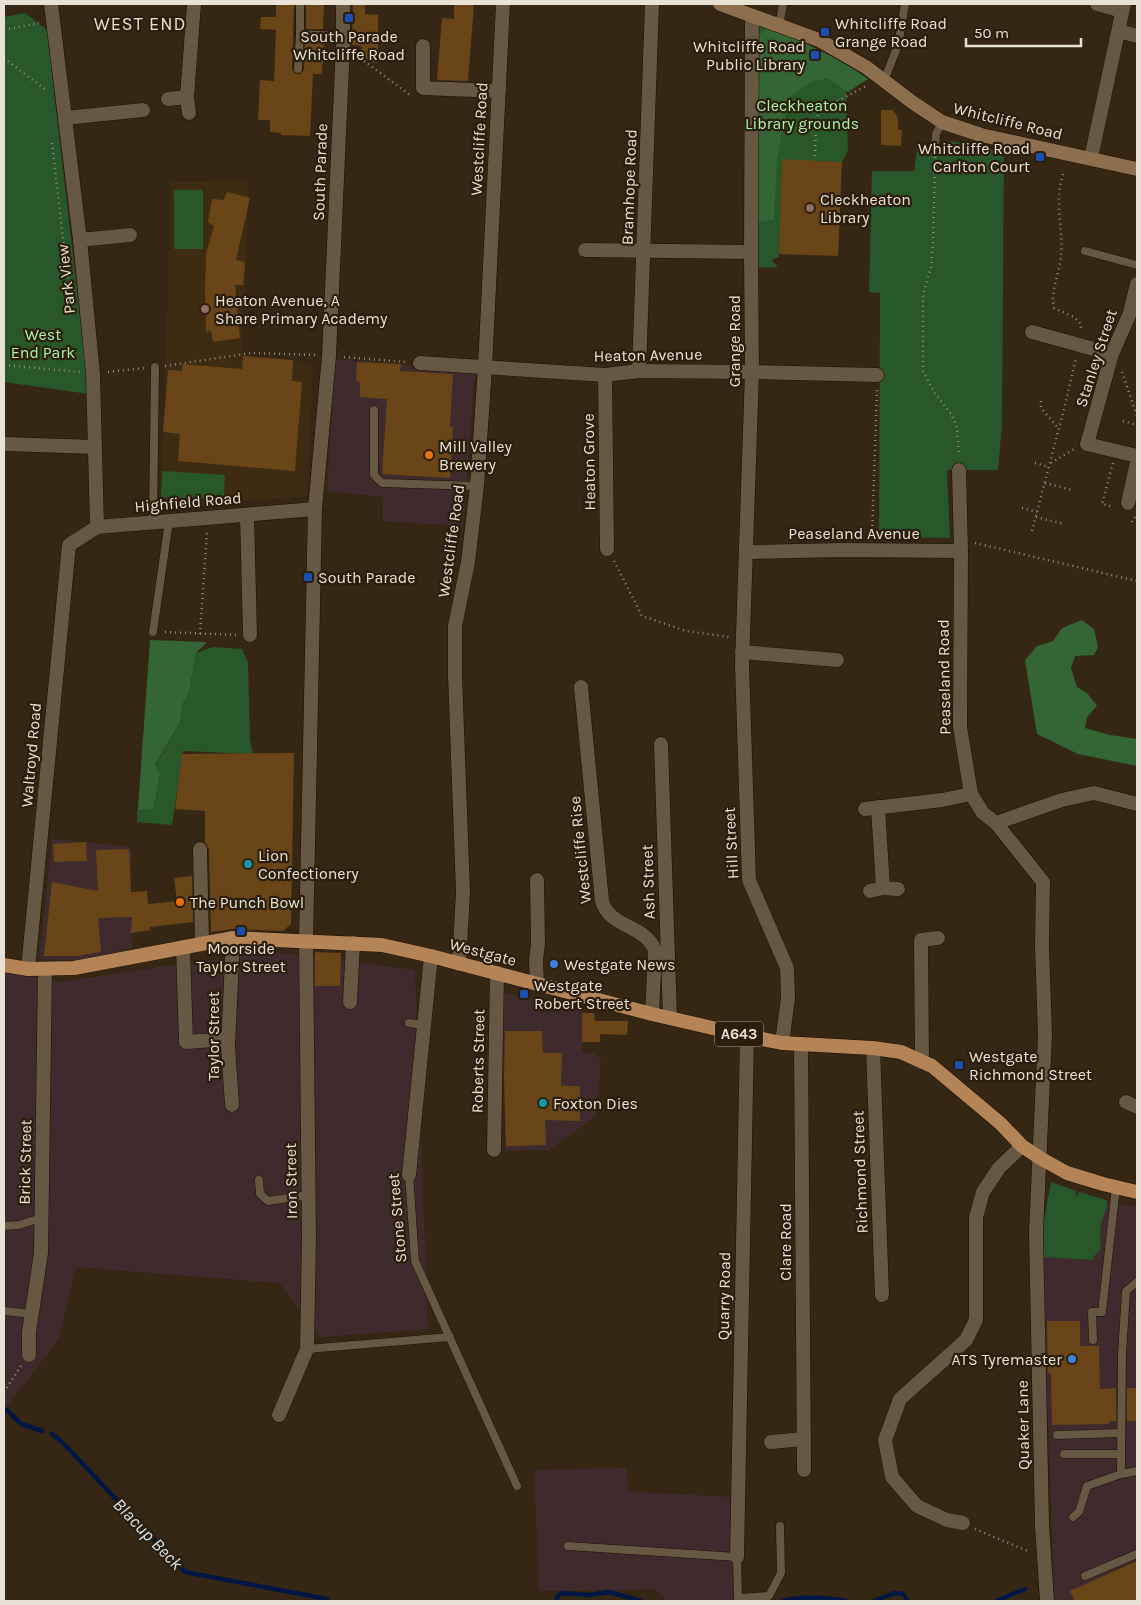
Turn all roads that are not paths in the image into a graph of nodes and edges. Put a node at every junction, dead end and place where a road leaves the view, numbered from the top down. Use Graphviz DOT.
graph roads {
  1 [pos="51,4"];
  2 [pos="194,4"];
  3 [pos="300,4"];
  4 [pos="344,4"];
  5 [pos="503,4"];
  6 [pos="652,4"];
  7 [pos="720,4"];
  8 [pos="783,4"];
  9 [pos="905,4"];
  10 [pos="1097,4"];
  11 [pos="1123,7"];
  12 [pos="752,16"];
  13 [pos="779,26"];
  14 [pos="1119,31"];
  15 [pos="300,34"];
  16 [pos="343,36"];
  17 [pos="1137,36"];
  18 [pos="423,46"];
  19 [pos="298,69"];
  20 [pos="882,80"];
  21 [pos="499,91"];
  22 [pos="187,97"];
  23 [pos="168,99"];
  24 [pos="143,110"];
  25 [pos="189,113"];
  26 [pos="65,118"];
  27 [pos="942,122"];
  28 [pos="935,146"];
  29 [pos="1091,158"];
  30 [pos="1137,169"];
  31 [pos="130,235"];
  32 [pos="80,240"];
  33 [pos="585,250"];
  34 [pos="644,250"];
  35 [pos="1085,251"];
  36 [pos="751,252"];
  37 [pos="1137,265"];
  38 [pos="1137,284"];
  39 [pos="1134,314"];
  40 [pos="1032,332"];
  41 [pos="1112,354"];
  42 [pos="420,363"];
  43 [pos="155,367"];
  44 [pos="484,368"];
  45 [pos="640,371"];
  46 [pos="752,372"];
  47 [pos="605,375"];
  48 [pos="877,375"];
  49 [pos="374,410"];
  50 [pos="4,444"];
  51 [pos="95,447"];
  52 [pos="1137,456"];
  53 [pos="1137,462"];
  54 [pos="959,470"];
  55 [pos="477,486"];
  56 [pos="1124,506"];
  57 [pos="315,509"];
  58 [pos="247,515"];
  59 [pos="169,521"];
  60 [pos="153,522"];
  61 [pos="97,527"];
  62 [pos="69,545"];
  63 [pos="961,545"];
  64 [pos="608,548"];
  65 [pos="747,552"];
  66 [pos="153,632"];
  67 [pos="250,635"];
  68 [pos="742,652"];
  69 [pos="838,660"];
  70 [pos="581,687"];
  71 [pos="661,744"];
  72 [pos="971,794"];
  73 [pos="1137,804"];
  74 [pos="996,823"];
  75 [pos="200,849"];
  76 [pos="537,880"];
  77 [pos="898,889"];
  78 [pos="233,938"];
  79 [pos="938,938"];
  80 [pos="306,941"];
  81 [pos="202,943"];
  82 [pos="352,943"];
  83 [pos="182,947"];
  84 [pos="431,956"];
  85 [pos="460,964"];
  86 [pos="4,965"];
  87 [pos="45,968"];
  88 [pos="28,969"];
  89 [pos="497,973"];
  90 [pos="537,984"];
  91 [pos="350,1002"];
  92 [pos="652,1014"];
  93 [pos="670,1018"];
  94 [pos="409,1023"];
  95 [pos="424,1024"];
  96 [pos="747,1036"];
  97 [pos="228,1039"];
  98 [pos="782,1043"];
  99 [pos="801,1044"];
  100 [pos="873,1048"];
  101 [pos="922,1062"];
  102 [pos="232,1104"];
  103 [pos="1022,1146"];
  104 [pos="494,1150"];
  105 [pos="1040,1158"];
  106 [pos="409,1175"];
  107 [pos="259,1180"];
  108 [pos="1116,1187"];
  109 [pos="1137,1192"];
  110 [pos="309,1195"];
  111 [pos="41,1218"];
  112 [pos="4,1226"];
  113 [pos="1137,1282"];
  114 [pos="882,1295"];
  115 [pos="4,1311"];
  116 [pos="32,1314"];
  117 [pos="450,1337"];
  118 [pos="1093,1340"];
  119 [pos="307,1349"];
  120 [pos="29,1355"];
  121 [pos="279,1416"];
  122 [pos="1122,1434"];
  123 [pos="1057,1435"];
  124 [pos="804,1439"];
  125 [pos="771,1442"];
  126 [pos="1064,1454"];
  127 [pos="1122,1454"];
  128 [pos="804,1470"];
  129 [pos="1137,1471"];
  130 [pos="1121,1474"];
  131 [pos="517,1486"];
  132 [pos="1073,1517"];
  133 [pos="963,1523"];
  134 [pos="780,1526"];
  135 [pos="568,1546"];
  136 [pos="1137,1554"];
  137 [pos="737,1557"];
  138 [pos="1085,1576"];
  139 [pos="1047,1601"];
  1 -- 26 [label="street, Park View"];
  2 -- 22 [label="street"];
  3 -- 15 [label="lane"];
  4 -- 16 [label="street, South Parade"];
  5 -- 21 [label="street, Westcliffe Road"];
  6 -- 34 [label="street, Bramhope Road"];
  7 -- 12 [label="main road, Whitcliffe Road"];
  8 -- 13 [label="lane"];
  9 -- 20 [label="lane"];
  10 -- 11 [label="street"];
  11 -- 14 [label="street"];
  12 -- 13 [label="main road, Whitcliffe Road"];
  12 -- 36 [label="street, Grange Road"];
  13 -- 20 [label="main road, Whitcliffe Road"];
  14 -- 17 [label="street"];
  14 -- 29 [label="street"];
  15 -- 16 [label="lane"];
  15 -- 19 [label="lane"];
  16 -- 57 [label="street, South Parade"];
  18 -- 21 [label="street"];
  20 -- 27 [label="main road, Whitcliffe Road"];
  21 -- 44 [label="street, Westcliffe Road"];
  22 -- 23 [label="street"];
  22 -- 25 [label="street"];
  24 -- 26 [label="street"];
  26 -- 32 [label="street, Park View"];
  27 -- 28 [label="lane"];
  27 -- 29 [label="main road, Whitcliffe Road"];
  29 -- 30 [label="main road, Whitcliffe Road"];
  31 -- 32 [label="street"];
  32 -- 51 [label="street, Park View"];
  33 -- 34 [label="street"];
  34 -- 36 [label="street"];
  34 -- 45 [label="street, Bramhope Road"];
  35 -- 37 [label="lane"];
  36 -- 46 [label="street, Grange Road"];
  38 -- 39 [label="street, Stanley Street"];
  39 -- 41 [label="street, Stanley Street"];
  40 -- 41 [label="street"];
  41 -- 52 [label="street, Stanley Street"];
  42 -- 44 [label="street, Heaton Avenue"];
  43 -- 60 [label="lane"];
  44 -- 47 [label="street, Heaton Avenue"];
  44 -- 55 [label="street, Westcliffe Road"];
  45 -- 46 [label="street, Heaton Avenue"];
  45 -- 47 [label="street, Heaton Avenue"];
  46 -- 48 [label="street, Heaton Avenue"];
  46 -- 65 [label="street, Grange Road"];
  47 -- 64 [label="street, Heaton Grove"];
  49 -- 55 [label="lane"];
  50 -- 51 [label="street"];
  51 -- 61 [label="street, Park View"];
  53 -- 56 [label="street"];
  54 -- 63 [label="street, Peaseland Road"];
  55 -- 85 [label="street, Westcliffe Road"];
  57 -- 58 [label="street, Highfield Road"];
  57 -- 80 [label="street, South Parade"];
  58 -- 59 [label="street, Highfield Road"];
  58 -- 67 [label="street"];
  59 -- 60 [label="street, Highfield Road"];
  59 -- 66 [label="lane"];
  60 -- 61 [label="street, Highfield Road"];
  61 -- 62 [label="street, Highfield Road"];
  62 -- 88 [label="street, Waltroyd Road"];
  63 -- 65 [label="street, Peaseland Avenue"];
  63 -- 72 [label="street, Peaseland Road"];
  65 -- 68 [label="street, Grange Road"];
  68 -- 69 [label="street"];
  68 -- 98 [label="street, Hill Street"];
  70 -- 92 [label="street, Westcliffe Rise"];
  71 -- 93 [label="street, Ash Street"];
  72 -- 74 [label="street, Peaseland Road"];
  72 -- 77 [label="street"];
  73 -- 74 [label="street"];
  74 -- 105 [label="street, Peaseland Road"];
  75 -- 81 [label="street"];
  76 -- 90 [label="street"];
  78 -- 80 [label="main road, Westgate / A643"];
  78 -- 81 [label="main road, Westgate / A643"];
  78 -- 97 [label="street, Taylor Street"];
  79 -- 101 [label="street"];
  80 -- 82 [label="main road, Westgate / A643"];
  80 -- 110 [label="street, Iron Street"];
  81 -- 83 [label="main road, Westgate / A643"];
  82 -- 84 [label="main road, Westgate / A643"];
  82 -- 91 [label="street"];
  83 -- 87 [label="main road, Westgate / A643"];
  83 -- 97 [label="street"];
  84 -- 85 [label="main road, Westgate / A643"];
  84 -- 95 [label="street, Stone Street"];
  85 -- 89 [label="main road, Westgate / A643"];
  86 -- 88 [label="main road, A643"];
  87 -- 88 [label="main road, A643"];
  87 -- 111 [label="street, Brick Street"];
  89 -- 90 [label="main road, Westgate / A643"];
  89 -- 104 [label="street, Roberts Street"];
  90 -- 92 [label="main road, Westgate / A643"];
  92 -- 93 [label="main road, Westgate / A643"];
  93 -- 96 [label="main road, Westgate / A643"];
  94 -- 95 [label="lane"];
  95 -- 106 [label="street, Stone Street"];
  96 -- 98 [label="main road, Westgate / A643"];
  96 -- 137 [label="street, Quarry Road"];
  97 -- 102 [label="street, Taylor Street"];
  98 -- 99 [label="main road, Westgate / A643"];
  99 -- 100 [label="main road, Westgate / A643"];
  99 -- 124 [label="street, Clare Road"];
  100 -- 101 [label="main road, Westgate / A643"];
  100 -- 114 [label="street, Richmond Street"];
  101 -- 103 [label="main road, Westgate / A643"];
  103 -- 105 [label="main road, Westgate / A643"];
  103 -- 133 [label="street"];
  105 -- 108 [label="main road, Westgate / A643"];
  105 -- 139 [label="street, Quaker Lane"];
  106 -- 117 [label="lane, Stone Street"];
  107 -- 110 [label="lane"];
  108 -- 109 [label="main road, Westgate / A643"];
  108 -- 118 [label="lane"];
  110 -- 119 [label="street, Iron Street"];
  111 -- 112 [label="lane"];
  111 -- 116 [label="street, Brick Street"];
  113 -- 122 [label="lane"];
  115 -- 116 [label="lane"];
  116 -- 120 [label="street, Brick Street"];
  117 -- 119 [label="lane"];
  117 -- 131 [label="lane, Stone Street"];
  119 -- 121 [label="street, Iron Street"];
  122 -- 123 [label="lane"];
  122 -- 127 [label="lane"];
  124 -- 125 [label="street"];
  124 -- 128 [label="street, Clare Road"];
  126 -- 127 [label="lane"];
  127 -- 130 [label="lane"];
  129 -- 130 [label="lane"];
  130 -- 132 [label="lane"];
  134 -- 137 [label="lane"];
  135 -- 137 [label="lane"];
  136 -- 138 [label="lane"];
}
